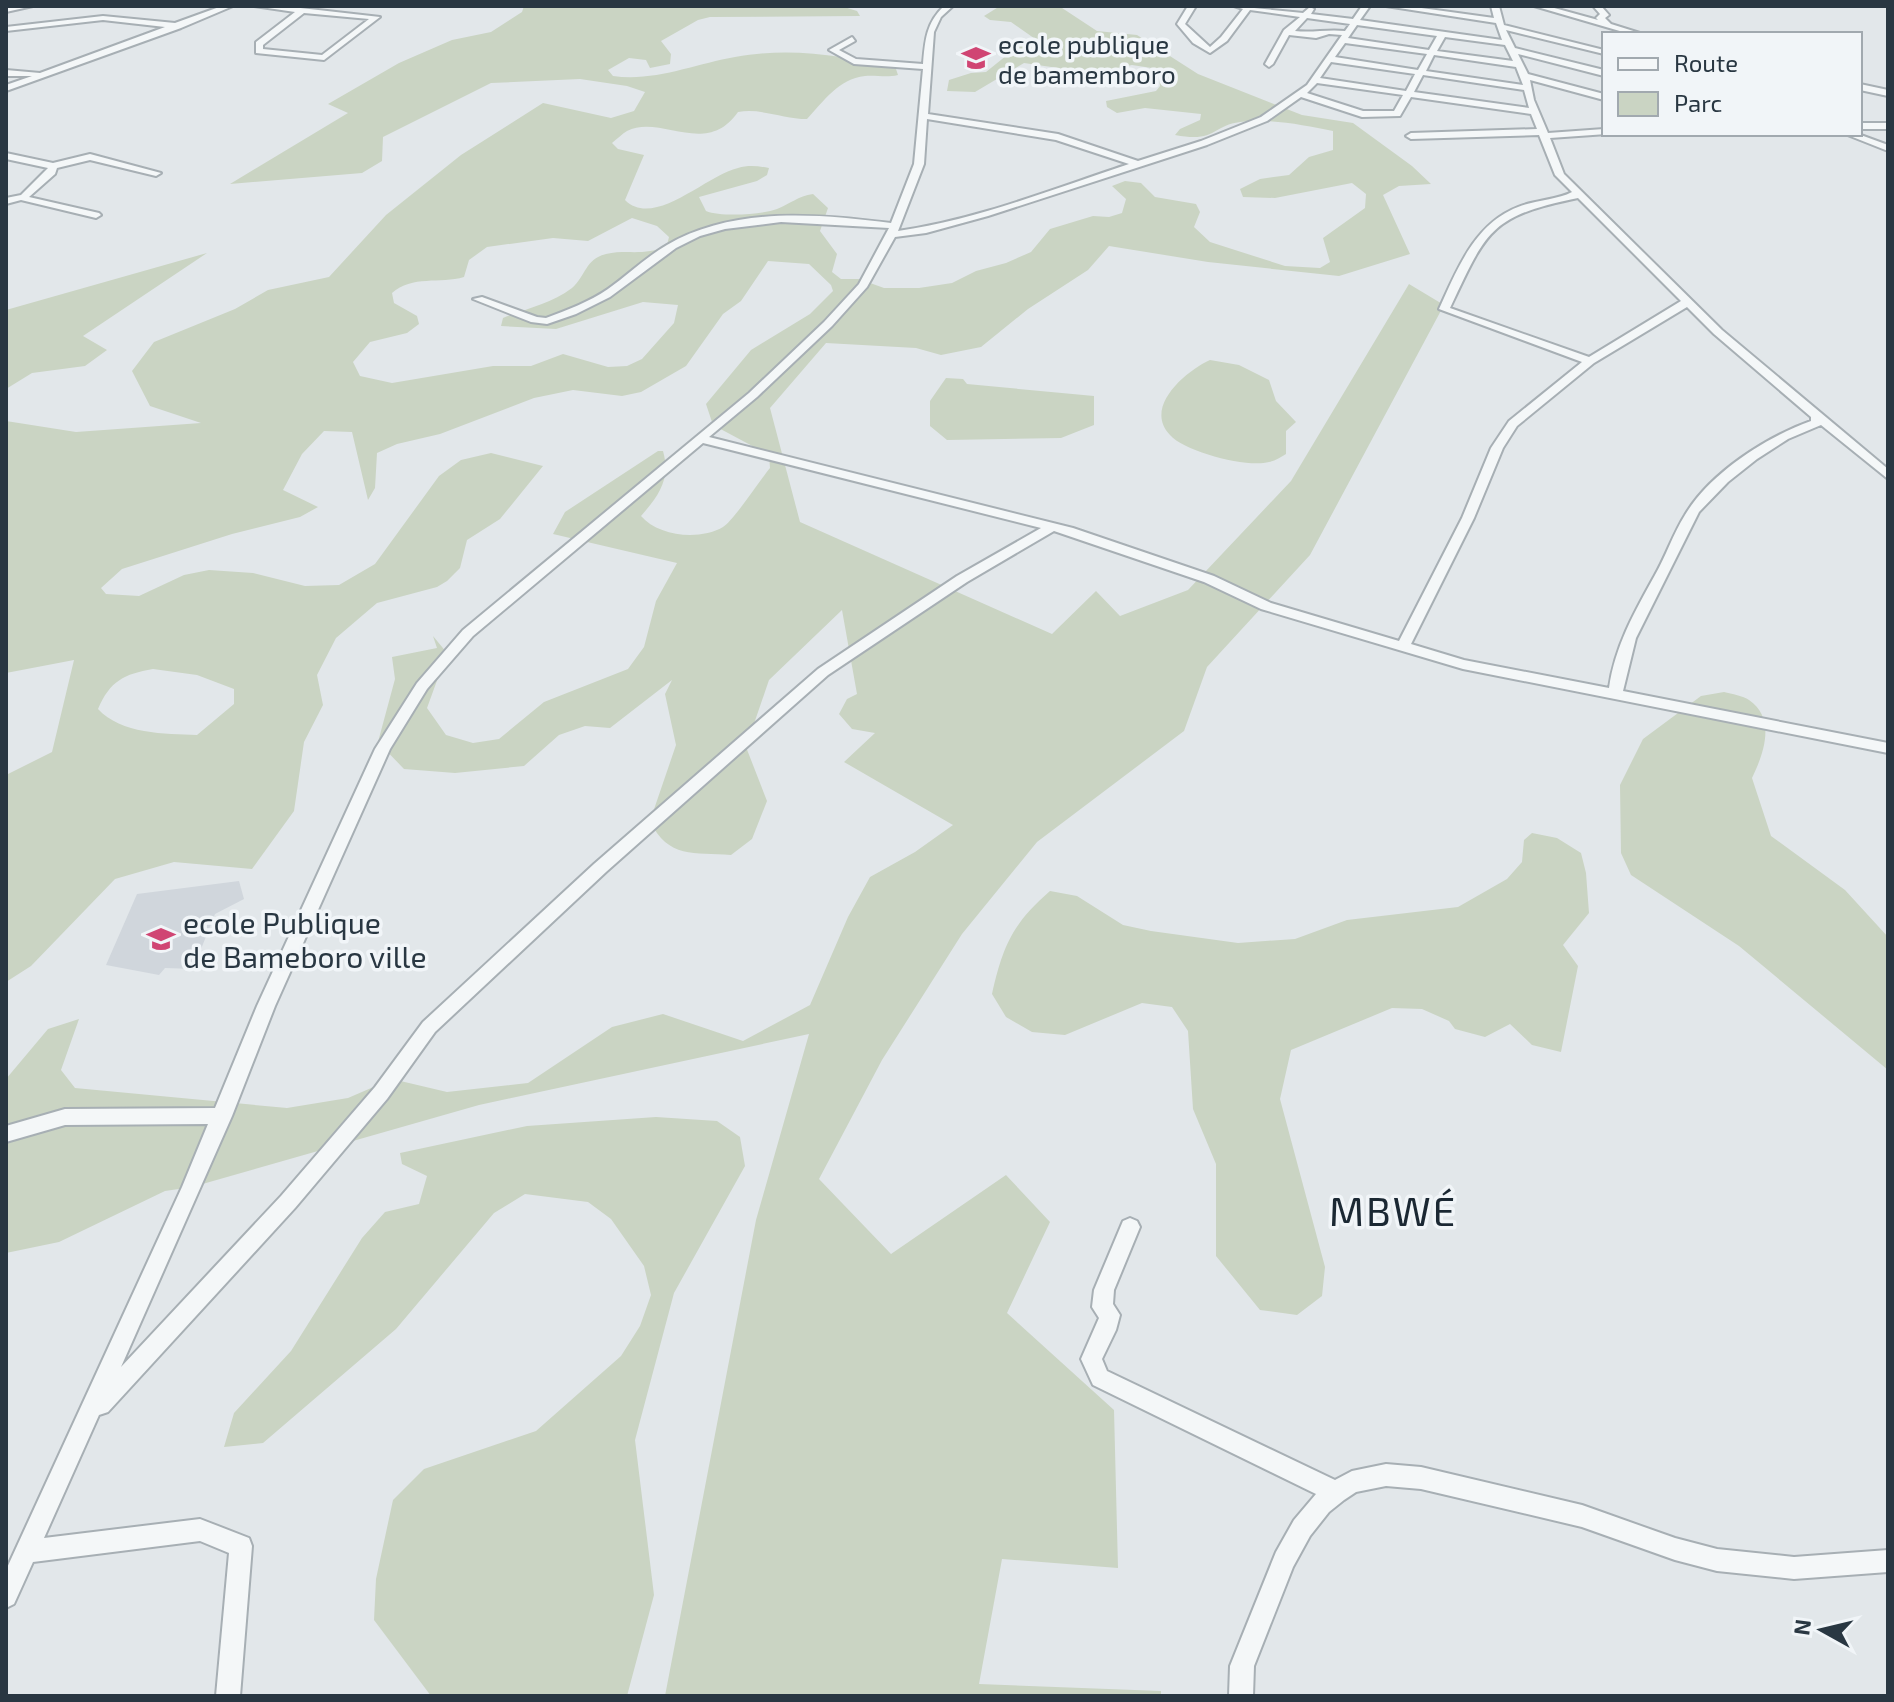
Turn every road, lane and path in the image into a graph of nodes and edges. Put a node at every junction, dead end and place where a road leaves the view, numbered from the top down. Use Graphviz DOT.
graph roads {
  1 [pos="29,6"];
  2 [pos="99,6"];
  3 [pos="229,6"];
  4 [pos="258,6"];
  5 [pos="949,6"];
  6 [pos="1192,6"];
  7 [pos="1245,6"];
  8 [pos="1366,6"];
  9 [pos="1390,6"];
  10 [pos="1495,6"];
  11 [pos="1538,6"];
  12 [pos="1597,6"];
  13 [pos="6,10"];
  14 [pos="302,10"];
  15 [pos="1310,10"];
  16 [pos="120,18"];
  17 [pos="1357,20"];
  18 [pos="1499,24"];
  19 [pos="180,26"];
  20 [pos="1610,27"];
  21 [pos="6,29"];
  22 [pos="1287,32"];
  23 [pos="1631,32"];
  24 [pos="1442,35"];
  25 [pos="1343,36"];
  26 [pos="852,39"];
  27 [pos="1509,46"];
  28 [pos="1602,51"];
  29 [pos="1432,54"];
  30 [pos="1328,59"];
  31 [pos="1269,64"];
  32 [pos="1521,65"];
  33 [pos="927,67"];
  34 [pos="1602,72"];
  35 [pos="49,73"];
  36 [pos="1421,74"];
  37 [pos="6,75"];
  38 [pos="1525,76"];
  39 [pos="37,77"];
  40 [pos="1315,80"];
  41 [pos="1888,84"];
  42 [pos="6,88"];
  43 [pos="1528,88"];
  44 [pos="1862,88"];
  45 [pos="1888,93"];
  46 [pos="1301,94"];
  47 [pos="1409,95"];
  48 [pos="1602,96"];
  49 [pos="1535,112"];
  50 [pos="925,116"];
  51 [pos="1862,126"];
  52 [pos="1888,126"];
  53 [pos="1602,132"];
  54 [pos="1544,134"];
  55 [pos="1411,136"];
  56 [pos="1855,136"];
  57 [pos="1888,148"];
  58 [pos="6,156"];
  59 [pos="1136,164"];
  60 [pos="53,166"];
  61 [pos="156,173"];
  62 [pos="1577,192"];
  63 [pos="24,197"];
  64 [pos="6,201"];
  65 [pos="96,215"];
  66 [pos="893,231"];
  67 [pos="478,299"];
  68 [pos="1687,302"];
  69 [pos="1590,361"];
  70 [pos="1817,417"];
  71 [pos="701,439"];
  72 [pos="1888,475"];
  73 [pos="1052,527"];
  74 [pos="1403,647"];
  75 [pos="1615,693"];
  76 [pos="1888,748"];
  77 [pos="223,1116"];
  78 [pos="6,1134"];
  79 [pos="1130,1227"];
  80 [pos="91,1415"];
  81 [pos="1336,1492"];
  82 [pos="27,1551"];
  83 [pos="1888,1561"];
  84 [pos="6,1596"];
  85 [pos="228,1696"];
  86 [pos="1241,1696"];
  1 -- 13 [label="street"];
  2 -- 16 [label="street"];
  3 -- 19 [label="street"];
  4 -- 14 [label="street"];
  5 -- 33 [label="street"];
  6 -- 7 [label="street"];
  7 -- 15 [label="street"];
  8 -- 17 [label="street"];
  9 -- 18 [label="street"];
  10 -- 18 [label="street"];
  11 -- 20 [label="street"];
  12 -- 20 [label="street"];
  14 -- 14 [label="street"];
  15 -- 17 [label="street"];
  15 -- 22 [label="street"];
  16 -- 19 [label="street"];
  16 -- 21 [label="street"];
  17 -- 24 [label="street"];
  17 -- 25 [label="street"];
  18 -- 27 [label="street"];
  18 -- 28 [label="street"];
  19 -- 35 [label="street"];
  20 -- 23 [label="street"];
  22 -- 25 [label="street"];
  22 -- 31 [label="street"];
  24 -- 27 [label="street"];
  24 -- 29 [label="street"];
  25 -- 29 [label="street"];
  25 -- 30 [label="street"];
  26 -- 33 [label="street"];
  27 -- 32 [label="street"];
  27 -- 34 [label="street"];
  29 -- 32 [label="street"];
  29 -- 36 [label="street"];
  30 -- 36 [label="street"];
  30 -- 40 [label="street"];
  32 -- 38 [label="street"];
  33 -- 50 [label="street"];
  35 -- 37 [label="street"];
  35 -- 39 [label="street"];
  36 -- 43 [label="street"];
  36 -- 47 [label="street"];
  37 -- 39 [label="street"];
  38 -- 43 [label="street"];
  38 -- 48 [label="street"];
  39 -- 42 [label="street"];
  40 -- 46 [label="street"];
  40 -- 47 [label="street"];
  41 -- 44 [label="street"];
  43 -- 49 [label="street"];
  44 -- 45 [label="street"];
  46 -- 47 [label="street"];
  46 -- 59 [label="street"];
  47 -- 49 [label="street"];
  49 -- 54 [label="street"];
  50 -- 59 [label="street"];
  50 -- 66 [label="street"];
  51 -- 52 [label="street"];
  53 -- 54 [label="street"];
  54 -- 55 [label="street"];
  54 -- 62 [label="street"];
  56 -- 57 [label="street"];
  58 -- 60 [label="street"];
  59 -- 66 [label="street"];
  60 -- 61 [label="street"];
  60 -- 63 [label="street"];
  62 -- 68 [label="street"];
  62 -- 69 [label="street"];
  63 -- 64 [label="street"];
  63 -- 65 [label="street"];
  66 -- 67 [label="street"];
  66 -- 71 [label="street"];
  68 -- 69 [label="street"];
  68 -- 70 [label="street"];
  69 -- 74 [label="street"];
  70 -- 72 [label="street"];
  70 -- 75 [label="street"];
  71 -- 73 [label="street"];
  71 -- 77 [label="street"];
  73 -- 74 [label="street"];
  73 -- 80 [label="street"];
  74 -- 75 [label="street"];
  75 -- 76 [label="street"];
  77 -- 78 [label="street"];
  77 -- 80 [label="street"];
  79 -- 81 [label="street"];
  80 -- 82 [label="street"];
  81 -- 83 [label="street"];
  81 -- 86 [label="street"];
  82 -- 84 [label="street"];
  82 -- 85 [label="street"];
}
